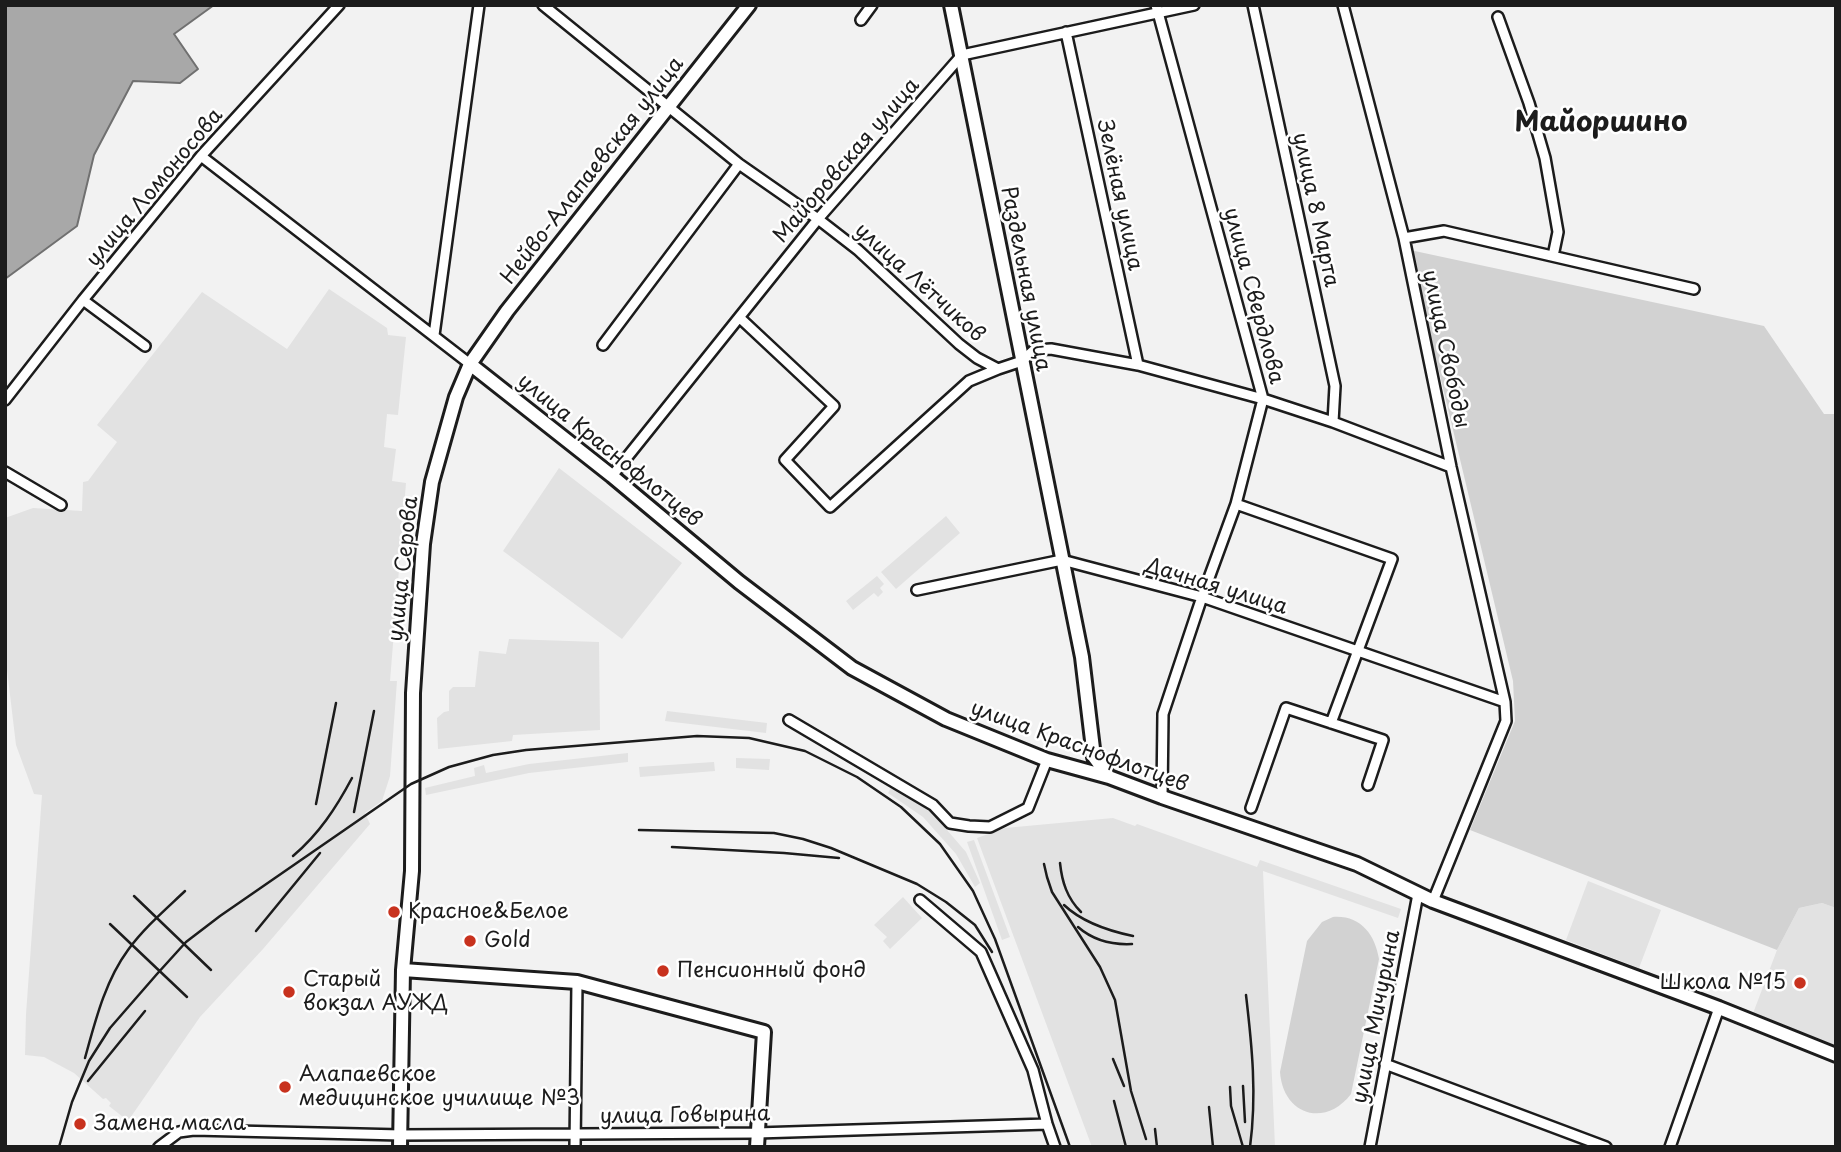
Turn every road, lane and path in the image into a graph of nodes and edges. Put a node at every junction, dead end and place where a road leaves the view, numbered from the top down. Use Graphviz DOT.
graph roads {
  1 [pos="340,5"];
  2 [pos="479,5"];
  3 [pos="543,5"];
  4 [pos="749,5"];
  5 [pos="872,5"];
  6 [pos="951,5"];
  7 [pos="1194,5"];
  8 [pos="1253,5"];
  9 [pos="1343,5"];
  10 [pos="1156,9"];
  11 [pos="1498,17"];
  12 [pos="861,20"];
  13 [pos="1066,32"];
  14 [pos="962,55"];
  15 [pos="668,108"];
  16 [pos="201,156"];
  17 [pos="739,163"];
  18 [pos="818,219"];
  19 [pos="1404,238"];
  20 [pos="1553,256"];
  21 [pos="1693,289"];
  22 [pos="83,300"];
  23 [pos="740,318"];
  24 [pos="434,335"];
  25 [pos="603,345"];
  26 [pos="145,346"];
  27 [pos="1022,361"];
  28 [pos="470,364"];
  29 [pos="1138,365"];
  30 [pos="998,369"];
  31 [pos="1263,399"];
  32 [pos="5,400"];
  33 [pos="1333,422"];
  34 [pos="1451,467"];
  35 [pos="5,472"];
  36 [pos="612,477"];
  37 [pos="61,505"];
  38 [pos="1236,505"];
  39 [pos="1062,561"];
  40 [pos="917,590"];
  41 [pos="1202,597"];
  42 [pos="1358,652"];
  43 [pos="1505,702"];
  44 [pos="789,720"];
  45 [pos="1331,723"];
  46 [pos="1047,760"];
  47 [pos="1109,777"];
  48 [pos="1368,785"];
  49 [pos="1162,797"];
  50 [pos="1251,808"];
  51 [pos="1418,894"];
  52 [pos="920,900"];
  53 [pos="1433,901"];
  54 [pos="403,970"];
  55 [pos="577,982"];
  56 [pos="1719,1008"];
  57 [pos="1836,1055"];
  58 [pos="1385,1065"];
  59 [pos="1047,1124"];
  60 [pos="575,1134"];
  61 [pos="757,1140"];
  62 [pos="400,1141"];
  63 [pos="159,1146"];
  64 [pos="575,1147"];
  65 [pos="1055,1147"];
  66 [pos="1370,1147"];
  67 [pos="1606,1147"];
  68 [pos="1670,1147"];
  1 -- 16 [label="street, улица Ломоносова"];
  2 -- 24 [label="street"];
  3 -- 15 [label="street, улица Лётчиков"];
  4 -- 15 [label="street, Нейво-Алапаевская улица"];
  5 -- 12 [label="street"];
  6 -- 14 [label="street, Раздельная улица"];
  7 -- 10 [label="street"];
  8 -- 33 [label="street, улица 8 Марта"];
  9 -- 19 [label="street, улица Свободы"];
  10 -- 13 [label="street"];
  10 -- 31 [label="street, улица Свердлова"];
  11 -- 20 [label="street"];
  13 -- 14 [label="street"];
  13 -- 29 [label="street, Зелёная улица"];
  14 -- 18 [label="street, Майоровская улица"];
  14 -- 27 [label="street, Раздельная улица"];
  15 -- 17 [label="street, улица Лётчиков"];
  15 -- 28 [label="street, Нейво-Алапаевская улица"];
  16 -- 22 [label="street, улица Ломоносова"];
  16 -- 24 [label="street, улица Краснофлотцев"];
  17 -- 18 [label="street, улица Лётчиков"];
  17 -- 25 [label="street"];
  18 -- 23 [label="street, Майоровская улица"];
  18 -- 30 [label="street, улица Лётчиков"];
  19 -- 20 [label="street"];
  19 -- 34 [label="street, улица Свободы"];
  20 -- 21 [label="street"];
  22 -- 26 [label="street"];
  22 -- 32 [label="street, улица Ломоносова"];
  23 -- 30 [label="street"];
  23 -- 36 [label="street, Майоровская улица"];
  24 -- 28 [label="street, улица Краснофлотцев"];
  27 -- 29 [label="street"];
  27 -- 30 [label="street"];
  27 -- 39 [label="street, Раздельная улица"];
  28 -- 36 [label="street, улица Краснофлотцев"];
  28 -- 54 [label="street, улица Серова"];
  29 -- 31 [label="street"];
  31 -- 33 [label="street"];
  31 -- 38 [label="street, улица Свердлова"];
  33 -- 34 [label="street"];
  34 -- 43 [label="street, улица Свободы"];
  35 -- 37 [label="street"];
  36 -- 46 [label="street, улица Краснофлотцев"];
  38 -- 41 [label="street, улица Свердлова"];
  38 -- 42 [label="street"];
  39 -- 40 [label="street"];
  39 -- 41 [label="street, Дачная улица"];
  39 -- 47 [label="street, Раздельная улица"];
  41 -- 42 [label="street, Дачная улица"];
  41 -- 49 [label="street, улица Свердлова"];
  42 -- 43 [label="street, Дачная улица"];
  42 -- 45 [label="street"];
  43 -- 53 [label="street"];
  44 -- 46 [label="street"];
  45 -- 48 [label="street"];
  45 -- 50 [label="street"];
  46 -- 47 [label="street, улица Краснофлотцев"];
  47 -- 49 [label="street, улица Краснофлотцев"];
  49 -- 51 [label="street, улица Краснофлотцев"];
  51 -- 53 [label="street, улица Краснофлотцев"];
  51 -- 58 [label="street, улица Мичурина"];
  52 -- 59 [label="street"];
  53 -- 56 [label="street, улица Краснофлотцев"];
  54 -- 55 [label="street"];
  54 -- 62 [label="street, улица Серова"];
  55 -- 60 [label="street"];
  55 -- 61 [label="street"];
  56 -- 57 [label="street, улица Краснофлотцев"];
  56 -- 68 [label="street"];
  58 -- 66 [label="street, улица Мичурина"];
  58 -- 67 [label="street"];
  59 -- 61 [label="street, улица Говырина"];
  59 -- 65 [label="street"];
  60 -- 61 [label="street, улица Говырина"];
  60 -- 62 [label="street, улица Говырина"];
  60 -- 64 [label="street"];
  62 -- 63 [label="street, улица Говырина"];
}
